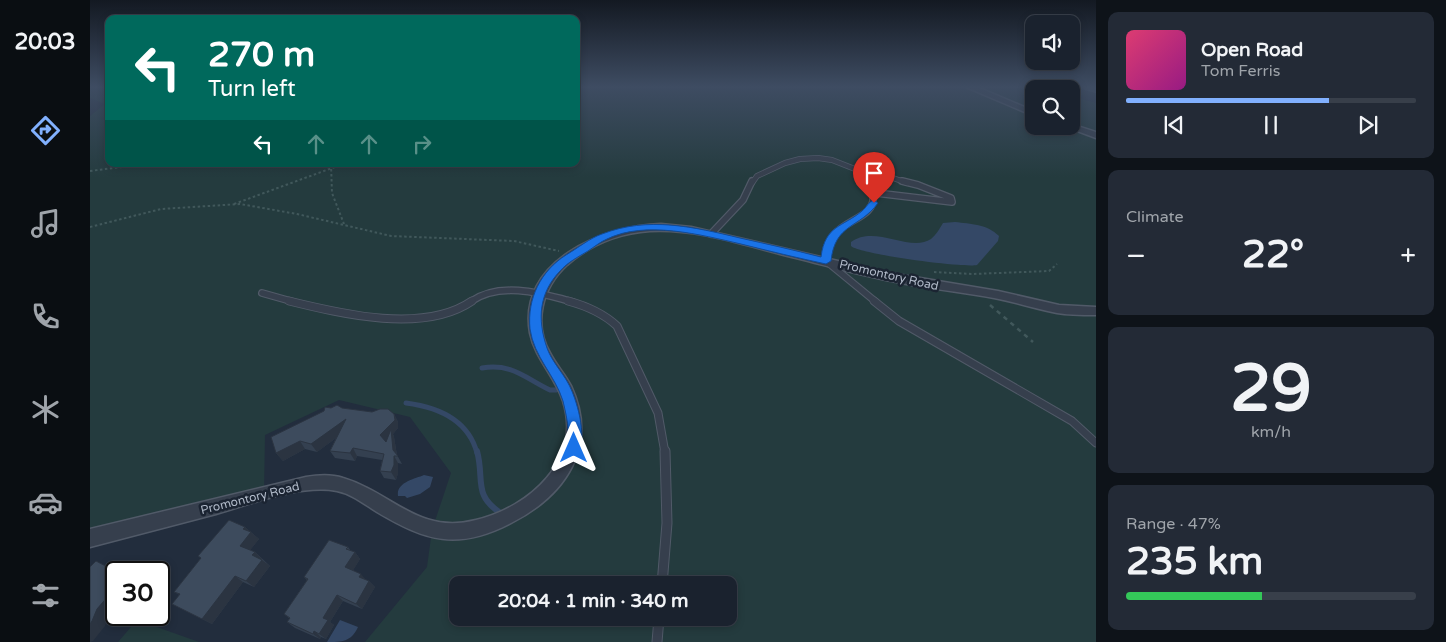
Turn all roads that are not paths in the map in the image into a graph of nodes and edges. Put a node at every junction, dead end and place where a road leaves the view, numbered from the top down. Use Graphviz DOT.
graph roads {
  1 [pos="1080,130"];
  2 [pos="1096,135"];
  3 [pos="711,234"];
  4 [pos="826,261"];
  5 [pos="262,293"];
  6 [pos="538,295"];
  7 [pos="1096,310"];
  8 [pos="1096,443"];
  9 [pos="90,538"];
  10 [pos="663,576"];
  11 [pos="658,626"];
  12 [pos="657,642"];
  1 -- 2 [label="street"];
  3 -- 4 [label="street, Promontory Road"];
  3 -- 4 [label="lane"];
  3 -- 6 [label="street, Promontory Road"];
  4 -- 7 [label="street, Promontory Road"];
  4 -- 8 [label="lane"];
  5 -- 6 [label="lane"];
  6 -- 9 [label="street, Promontory Road"];
  6 -- 10 [label="lane"];
  11 -- 12 [label="lane"];
}
